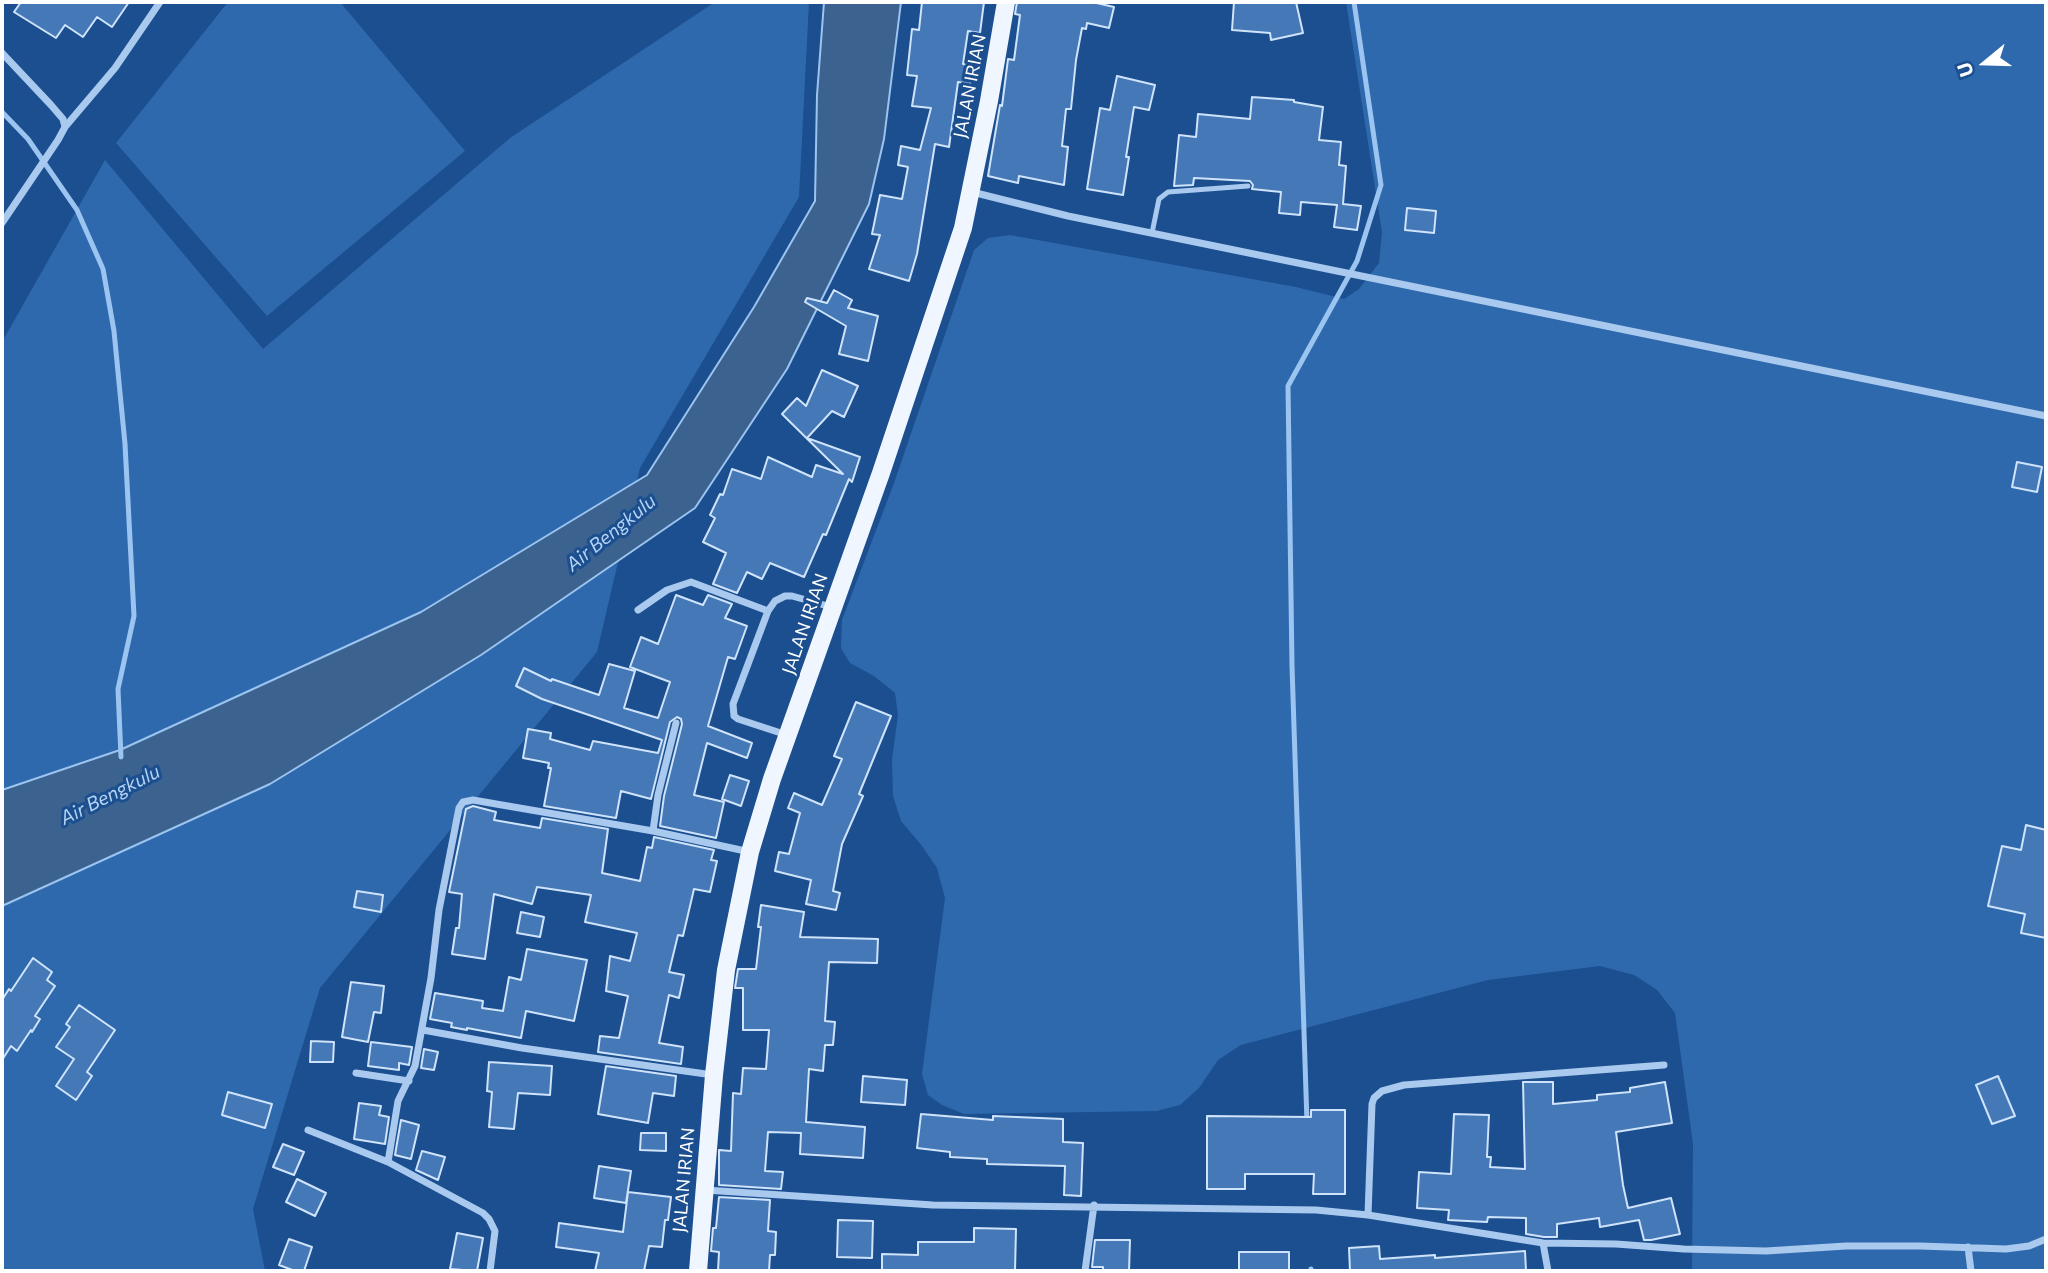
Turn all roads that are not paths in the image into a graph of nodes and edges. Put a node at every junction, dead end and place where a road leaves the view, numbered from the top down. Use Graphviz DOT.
graph roads {
  1 [pos="160,2"];
  2 [pos="1006,2"];
  3 [pos="2,53"];
  4 [pos="65,127"];
  5 [pos="1248,186"];
  6 [pos="971,192"];
  7 [pos="2,223"];
  8 [pos="1152,233"];
  9 [pos="2046,416"];
  10 [pos="832,608"];
  11 [pos="638,610"];
  12 [pos="768,611"];
  13 [pos="676,723"];
  14 [pos="788,736"];
  15 [pos="653,831"];
  16 [pos="750,852"];
  17 [pos="423,1030"];
  18 [pos="1664,1065"];
  19 [pos="356,1073"];
  20 [pos="713,1075"];
  21 [pos="409,1081"];
  22 [pos="308,1130"];
  23 [pos="388,1162"];
  24 [pos="703,1190"];
  25 [pos="1094,1206"];
  26 [pos="1368,1215"];
  27 [pos="2046,1239"];
  28 [pos="1543,1243"];
  29 [pos="1968,1247"];
  30 [pos="490,1271"];
  31 [pos="698,1271"];
  32 [pos="1085,1271"];
  33 [pos="1548,1271"];
  34 [pos="1971,1271"];
  1 -- 4 [label="street"];
  2 -- 6 [label="main road, JALAN IRIAN"];
  3 -- 4 [label="street"];
  4 -- 7 [label="street"];
  5 -- 8 [label="lane"];
  6 -- 8 [label="street"];
  6 -- 10 [label="main road, JALAN IRIAN"];
  8 -- 9 [label="street"];
  10 -- 12 [label="street"];
  10 -- 14 [label="main road, JALAN IRIAN"];
  11 -- 12 [label="street"];
  12 -- 14 [label="street"];
  13 -- 15 [label="street"];
  14 -- 16 [label="main road, JALAN IRIAN"];
  15 -- 16 [label="street"];
  15 -- 17 [label="street"];
  16 -- 20 [label="main road, JALAN IRIAN"];
  17 -- 20 [label="street"];
  17 -- 21 [label="street"];
  18 -- 26 [label="street"];
  19 -- 21 [label="street"];
  20 -- 24 [label="main road, JALAN IRIAN"];
  21 -- 23 [label="street"];
  22 -- 23 [label="street"];
  23 -- 30 [label="street"];
  24 -- 25 [label="street"];
  24 -- 31 [label="main road, JALAN IRIAN"];
  25 -- 26 [label="street"];
  25 -- 32 [label="street"];
  26 -- 28 [label="street"];
  27 -- 29 [label="street"];
  28 -- 29 [label="street"];
  28 -- 33 [label="street"];
  29 -- 34 [label="street"];
}
